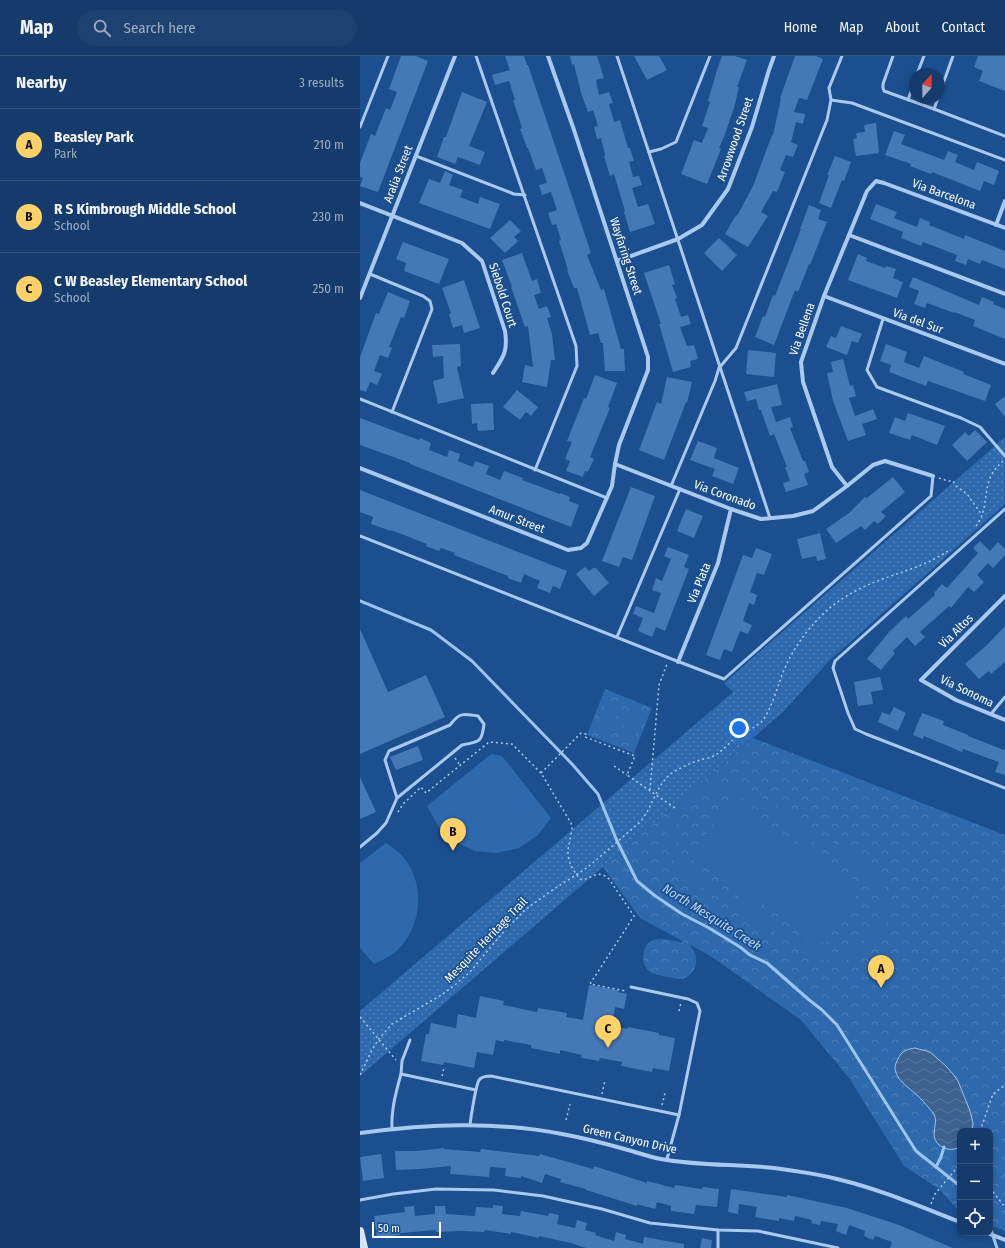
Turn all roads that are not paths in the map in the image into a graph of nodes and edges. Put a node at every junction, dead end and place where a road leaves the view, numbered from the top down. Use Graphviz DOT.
graph roads {
  1 [pos="388,56"];
  2 [pos="455,56"];
  3 [pos="476,56"];
  4 [pos="548,56"];
  5 [pos="617,56"];
  6 [pos="710,56"];
  7 [pos="774,56"];
  8 [pos="842,56"];
  9 [pos="893,56"];
  10 [pos="924,56"];
  11 [pos="953,56"];
  12 [pos="919,68"];
  13 [pos="945,78"];
  14 [pos="909,97"];
  15 [pos="830,100"];
  16 [pos="908,100"];
  17 [pos="936,104"];
  18 [pos="934,110"];
  19 [pos="360,127"];
  20 [pos="1005,136"];
  21 [pos="649,152"];
  22 [pos="416,156"];
  23 [pos="1005,160"];
  24 [pos="876,181"];
  25 [pos="525,195"];
  26 [pos="1005,201"];
  27 [pos="360,203"];
  28 [pos="392,216"];
  29 [pos="996,225"];
  30 [pos="1005,228"];
  31 [pos="849,235"];
  32 [pos="678,239"];
  33 [pos="616,261"];
  34 [pos="370,274"];
  35 [pos="1005,294"];
  36 [pos="824,296"];
  37 [pos="360,298"];
  38 [pos="884,319"];
  39 [pos="1005,364"];
  40 [pos="719,368"];
  41 [pos="493,372"];
  42 [pos="360,399"];
  43 [pos="392,412"];
  44 [pos="1005,456"];
  45 [pos="615,464"];
  46 [pos="360,468"];
  47 [pos="536,470"];
  48 [pos="933,476"];
  49 [pos="671,486"];
  50 [pos="847,486"];
  51 [pos="680,489"];
  52 [pos="607,498"];
  53 [pos="731,509"];
  54 [pos="1005,509"];
  55 [pos="770,518"];
  56 [pos="360,536"];
  57 [pos="1005,596"];
  58 [pos="617,637"];
  59 [pos="678,662"];
  60 [pos="921,680"];
  61 [pos="1005,696"];
  62 [pos="990,714"];
  63 [pos="1005,720"];
  64 [pos="1005,788"];
  65 [pos="397,798"];
  66 [pos="360,847"];
  67 [pos="631,987"];
  68 [pos="410,1040"];
  69 [pos="401,1074"];
  70 [pos="476,1090"];
  71 [pos="679,1115"];
  72 [pos="470,1125"];
  73 [pos="392,1129"];
  74 [pos="360,1132"];
  75 [pos="667,1159"];
  76 [pos="360,1200"];
  77 [pos="957,1221"];
  78 [pos="718,1230"];
  79 [pos="360,1231"];
  80 [pos="993,1235"];
  81 [pos="1005,1240"];
  82 [pos="364,1248"];
  83 [pos="718,1248"];
  84 [pos="838,1248"];
  1 -- 19 [label="lane"];
  2 -- 22 [label="street, Aralia Street"];
  3 -- 25 [label="lane"];
  4 -- 33 [label="street, Wayfaring Street"];
  5 -- 21 [label="lane"];
  6 -- 21 [label="lane"];
  7 -- 32 [label="street, Arrowwood Street"];
  8 -- 15 [label="lane"];
  9 -- 16 [label="lane"];
  10 -- 12 [label="lane"];
  11 -- 13 [label="lane"];
  14 -- 16 [label="lane"];
  15 -- 23 [label="lane"];
  15 -- 40 [label="lane"];
  16 -- 18 [label="lane"];
  17 -- 18 [label="lane"];
  18 -- 20 [label="lane"];
  21 -- 32 [label="lane"];
  22 -- 25 [label="lane"];
  22 -- 28 [label="street, Aralia Street"];
  24 -- 29 [label="street, Via Barcelona"];
  24 -- 31 [label="street, Via Bellena"];
  25 -- 47 [label="lane"];
  26 -- 29 [label="street"];
  27 -- 28 [label="street, Siebold Court"];
  28 -- 34 [label="street, Aralia Street"];
  28 -- 41 [label="street, Siebold Court"];
  29 -- 30 [label="street, Via Barcelona"];
  31 -- 35 [label="street"];
  31 -- 36 [label="street, Via Bellena"];
  32 -- 33 [label="street, Arrowwood Street"];
  32 -- 40 [label="lane"];
  33 -- 45 [label="street, Wayfaring Street"];
  34 -- 37 [label="street, Aralia Street"];
  34 -- 43 [label="lane"];
  36 -- 38 [label="street, Via del Sur"];
  36 -- 50 [label="street, Via Bellena"];
  38 -- 39 [label="street, Via del Sur"];
  38 -- 44 [label="lane"];
  40 -- 49 [label="lane"];
  40 -- 55 [label="lane"];
  42 -- 43 [label="lane"];
  43 -- 47 [label="lane"];
  45 -- 49 [label="street, Via Coronado"];
  45 -- 52 [label="street, Amur Street"];
  46 -- 52 [label="street, Amur Street"];
  47 -- 52 [label="lane"];
  48 -- 50 [label="street, Via Coronado"];
  48 -- 59 [label="lane"];
  49 -- 51 [label="street, Via Coronado"];
  50 -- 55 [label="street, Via Coronado"];
  51 -- 53 [label="street, Via Coronado"];
  51 -- 58 [label="lane"];
  53 -- 55 [label="street, Via Coronado"];
  53 -- 59 [label="street, Via Plata"];
  54 -- 64 [label="lane"];
  56 -- 58 [label="lane"];
  57 -- 60 [label="street, Via Altos"];
  58 -- 59 [label="lane"];
  60 -- 62 [label="street, Via Sonoma"];
  61 -- 62 [label="lane"];
  62 -- 63 [label="street, Via Sonoma"];
  65 -- 65 [label="lane"];
  65 -- 66 [label="lane"];
  67 -- 71 [label="lane"];
  68 -- 69 [label="lane"];
  69 -- 70 [label="lane"];
  69 -- 73 [label="lane"];
  70 -- 71 [label="lane"];
  70 -- 72 [label="lane"];
  71 -- 75 [label="lane"];
  72 -- 73 [label="street, Green Canyon Drive"];
  72 -- 75 [label="street, Green Canyon Drive"];
  73 -- 74 [label="street, Green Canyon Drive"];
  75 -- 77 [label="street, Green Canyon Drive"];
  76 -- 78 [label="lane"];
  78 -- 83 [label="lane"];
  78 -- 84 [label="lane"];
  79 -- 82 [label="main road"];
  80 -- 81 [label="street"];
}
